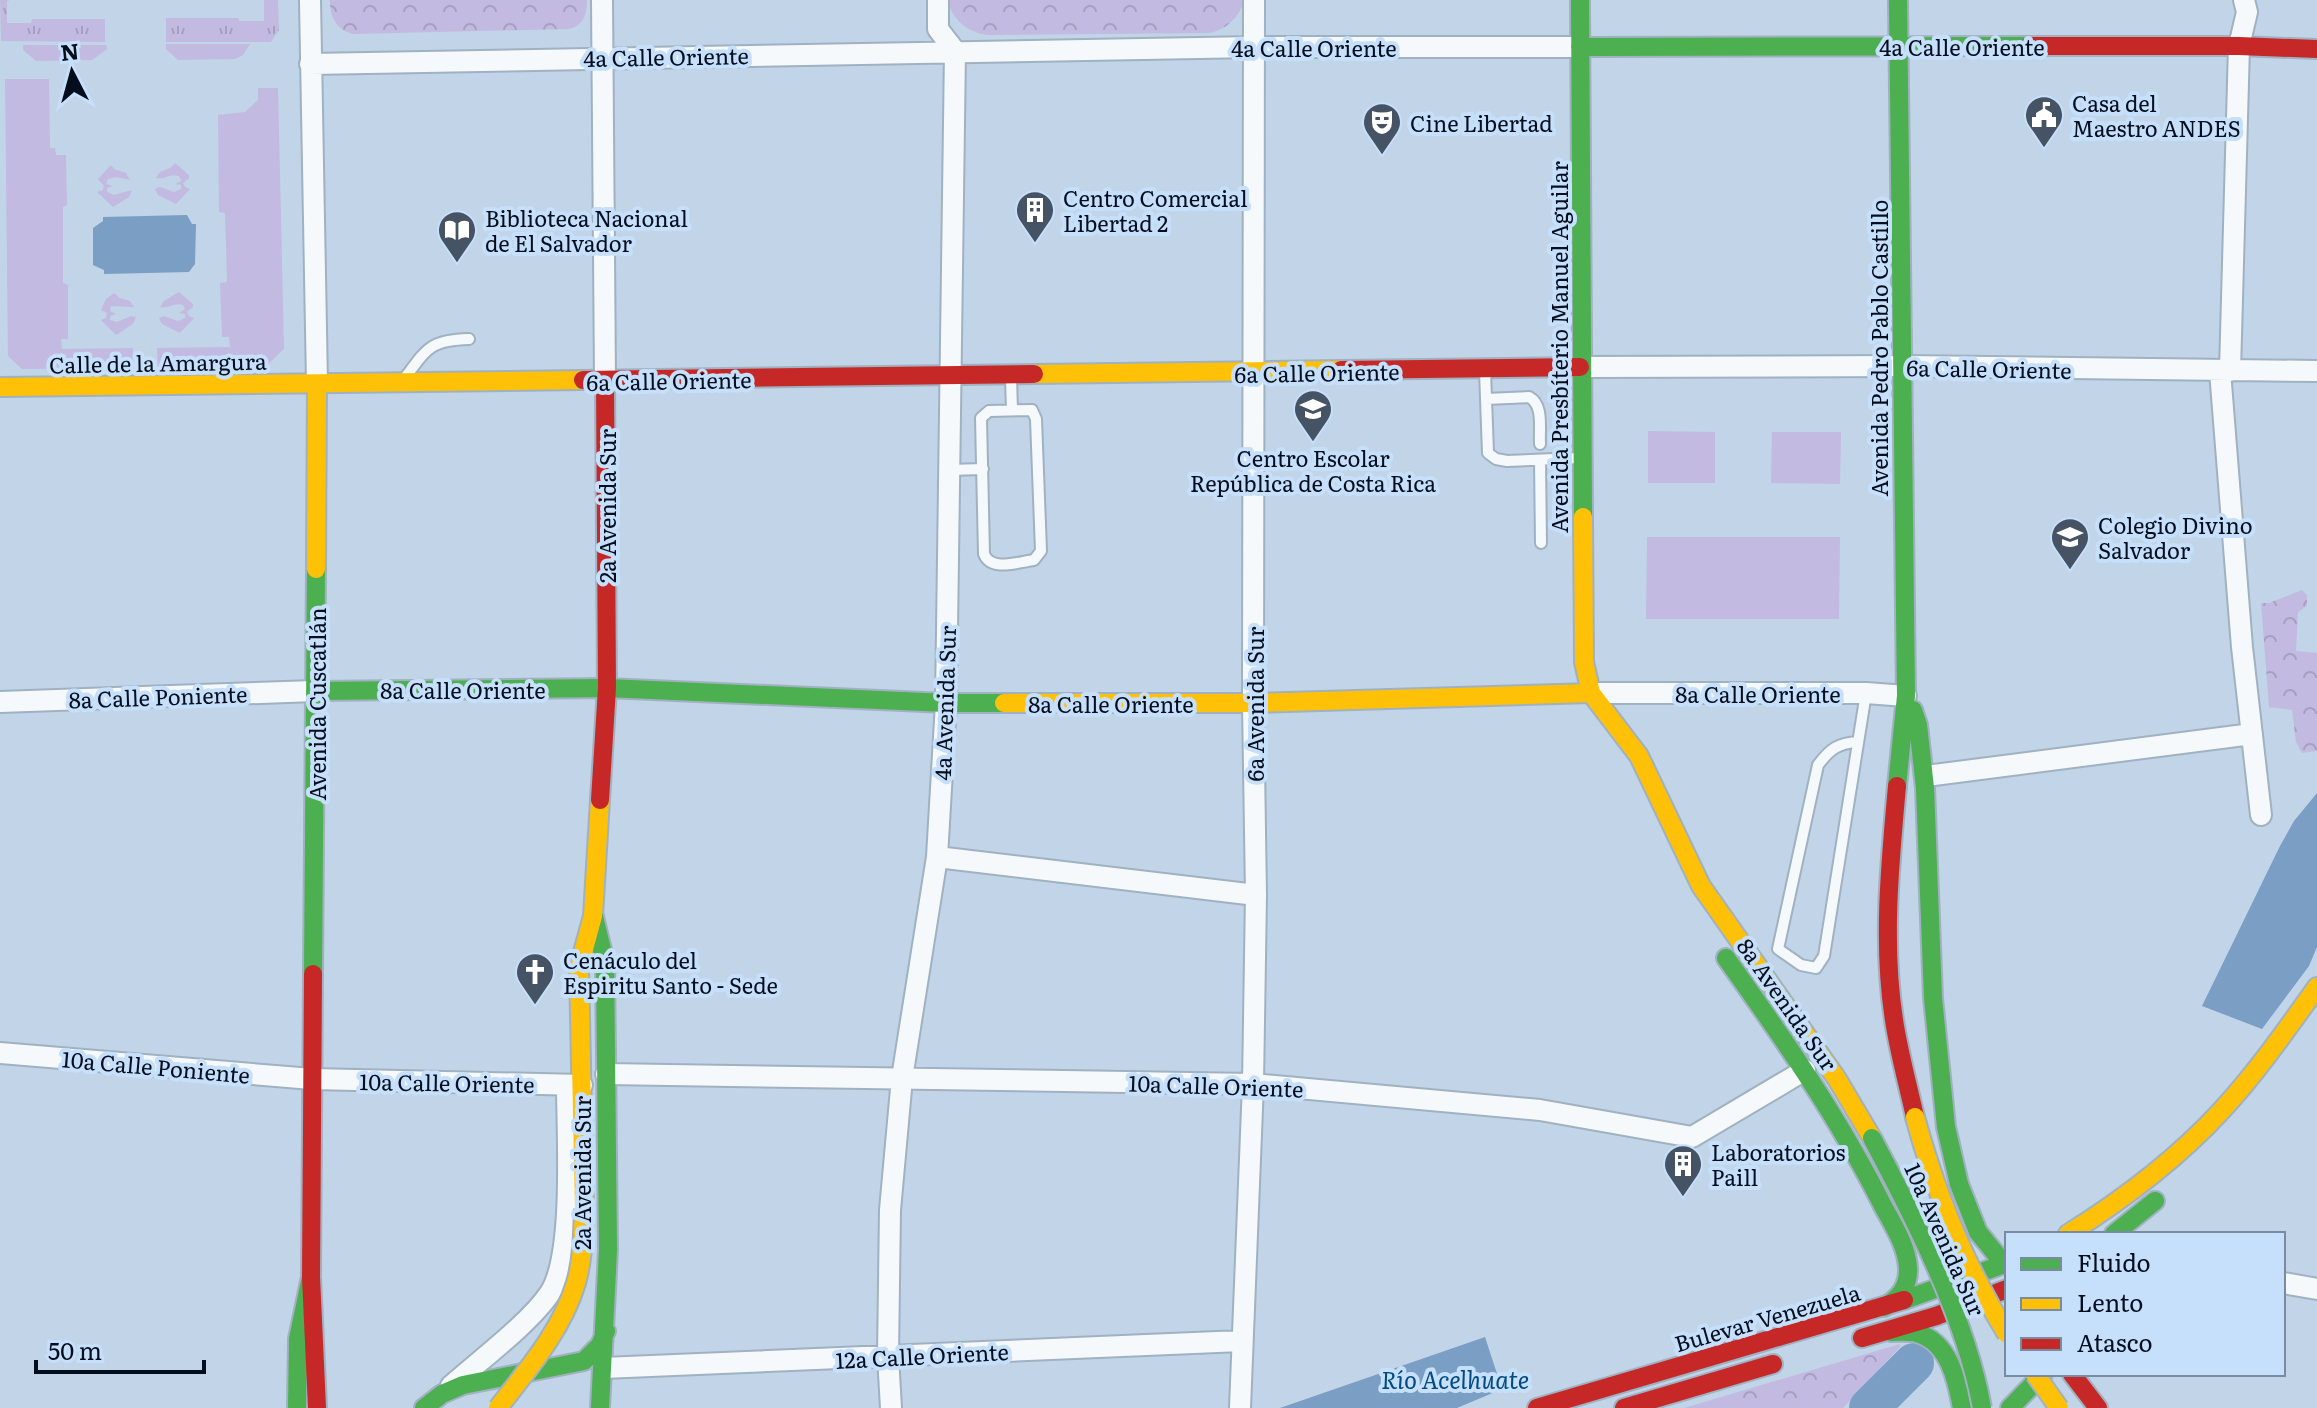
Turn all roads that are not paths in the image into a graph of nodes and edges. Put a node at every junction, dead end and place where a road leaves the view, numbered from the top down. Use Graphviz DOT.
graph roads {
  1 [pos="310,0"];
  2 [pos="602,0"];
  3 [pos="938,0"];
  4 [pos="1254,0"];
  5 [pos="1580,0"];
  6 [pos="1898,0"];
  7 [pos="2248,4"];
  8 [pos="1899,46"];
  9 [pos="2239,46"];
  10 [pos="1255,47"];
  11 [pos="1580,47"];
  12 [pos="2317,49"];
  13 [pos="955,51"];
  14 [pos="601,57"];
  15 [pos="310,64"];
  16 [pos="469,339"];
  17 [pos="1903,366"];
  18 [pos="1580,367"];
  19 [pos="1485,369"];
  20 [pos="2225,371"];
  21 [pos="2317,371"];
  22 [pos="1253,373"];
  23 [pos="1011,376"];
  24 [pos="949,377"];
  25 [pos="605,380"];
  26 [pos="401,383"];
  27 [pos="317,384"];
  28 [pos="0,387"];
  29 [pos="1486,399"];
  30 [pos="1012,410"];
  31 [pos="1540,444"];
  32 [pos="1582,458"];
  33 [pos="1540,460"];
  34 [pos="983,469"];
  35 [pos="948,470"];
  36 [pos="1541,543"];
  37 [pos="607,688"];
  38 [pos="315,691"];
  39 [pos="1591,693"];
  40 [pos="1866,693"];
  41 [pos="1906,696"];
  42 [pos="0,702"];
  43 [pos="946,703"];
  44 [pos="1253,703"];
  45 [pos="1606,713"];
  46 [pos="2252,734"];
  47 [pos="1858,742"];
  48 [pos="1926,776"];
  49 [pos="2261,815"];
  50 [pos="937,857"];
  51 [pos="1256,895"];
  52 [pos="1695,910"];
  53 [pos="593,916"];
  54 [pos="1712,938"];
  55 [pos="2317,987"];
  56 [pos="0,1053"];
  57 [pos="1805,1070"];
  58 [pos="606,1074"];
  59 [pos="902,1078"];
  60 [pos="312,1079"];
  61 [pos="1253,1084"];
  62 [pos="574,1085"];
  63 [pos="1956,1176"];
  64 [pos="2173,1186"];
  65 [pos="1886,1213"];
  66 [pos="2071,1232"];
  67 [pos="2116,1232"];
  68 [pos="2005,1264"];
  69 [pos="311,1277"];
  70 [pos="2285,1283"];
  71 [pos="2317,1289"];
  72 [pos="2005,1290"];
  73 [pos="1876,1310"];
  74 [pos="606,1331"];
  75 [pos="2005,1331"];
  76 [pos="1882,1332"];
  77 [pos="1241,1341"];
  78 [pos="1852,1341"];
  79 [pos="888,1356"];
  80 [pos="1791,1359"];
  81 [pos="603,1368"];
  82 [pos="2036,1376"];
  83 [pos="2041,1376"];
  84 [pos="2074,1376"];
  85 [pos="442,1394"];
  86 [pos="297,1408"];
  87 [pos="317,1408"];
  88 [pos="424,1408"];
  89 [pos="498,1408"];
  90 [pos="600,1408"];
  91 [pos="891,1408"];
  92 [pos="1240,1408"];
  93 [pos="1537,1408"];
  94 [pos="1624,1408"];
  95 [pos="1962,1408"];
  96 [pos="1982,1408"];
  97 [pos="2010,1408"];
  98 [pos="2059,1408"];
  99 [pos="2098,1408"];
  1 -- 15 [label="street, Avenida Cuscatlán"];
  2 -- 14 [label="street, 2a Avenida Sur"];
  3 -- 13 [label="street, 4a Avenida Sur"];
  4 -- 10 [label="street, 6a Avenida Sur"];
  5 -- 11 [label="main road, Avenida Presbíterio Manuel Aguilar"];
  6 -- 8 [label="main road, Avenida Pedro Pablo Castillo"];
  7 -- 9 [label="street"];
  8 -- 9 [label="main road, 4a Calle Oriente"];
  8 -- 11 [label="main road, 4a Calle Oriente"];
  8 -- 17 [label="main road, Avenida Pedro Pablo Castillo"];
  9 -- 12 [label="main road, 4a Calle Oriente"];
  9 -- 20 [label="street"];
  10 -- 11 [label="street, 4a Calle Oriente"];
  10 -- 13 [label="street, 4a Calle Oriente"];
  10 -- 22 [label="street, 6a Avenida Sur"];
  11 -- 18 [label="main road, Avenida Presbíterio Manuel Aguilar"];
  13 -- 14 [label="street, 4a Calle Oriente"];
  13 -- 24 [label="street, 4a Avenida Sur"];
  14 -- 15 [label="street, 4a Calle Oriente"];
  14 -- 25 [label="street, 2a Avenida Sur"];
  15 -- 27 [label="street, Avenida Cuscatlán"];
  16 -- 26 [label="lane"];
  17 -- 18 [label="street, 6a Calle Oriente"];
  17 -- 20 [label="street, 6a Calle Oriente"];
  17 -- 41 [label="main road, Avenida Pedro Pablo Castillo"];
  18 -- 19 [label="main road, 6a Calle Oriente"];
  18 -- 32 [label="main road, Avenida Presbíterio Manuel Aguilar"];
  19 -- 22 [label="main road, 6a Calle Oriente"];
  19 -- 29 [label="lane"];
  20 -- 21 [label="street, 6a Calle Oriente"];
  20 -- 46 [label="street"];
  22 -- 23 [label="main road, 6a Calle Oriente"];
  22 -- 44 [label="street, 6a Avenida Sur"];
  23 -- 24 [label="main road, 6a Calle Oriente"];
  23 -- 30 [label="lane"];
  24 -- 25 [label="main road, 6a Calle Oriente"];
  24 -- 35 [label="street, 4a Avenida Sur"];
  25 -- 26 [label="main road, 6a Calle Oriente"];
  25 -- 37 [label="main road, 2a Avenida Sur"];
  26 -- 27 [label="main road, 6a Calle Oriente"];
  27 -- 28 [label="main road, Calle de la Amargura"];
  27 -- 38 [label="main road, Avenida Cuscatlán"];
  29 -- 31 [label="lane"];
  29 -- 33 [label="lane"];
  30 -- 34 [label="lane"];
  30 -- 34 [label="lane"];
  32 -- 33 [label="lane"];
  32 -- 39 [label="main road, Avenida Presbíterio Manuel Aguilar"];
  33 -- 36 [label="lane"];
  34 -- 35 [label="lane"];
  35 -- 43 [label="street, 4a Avenida Sur"];
  37 -- 38 [label="main road, 8a Calle Oriente"];
  37 -- 43 [label="main road, 8a Calle Oriente"];
  37 -- 53 [label="main road, 2a Avenida Sur"];
  38 -- 42 [label="street, 8a Calle Poniente"];
  38 -- 60 [label="main road, Avenida Cuscatlán"];
  39 -- 40 [label="street, 8a Calle Oriente"];
  39 -- 44 [label="main road, 8a Calle Oriente"];
  39 -- 45 [label="main road"];
  40 -- 41 [label="street, 8a Calle Oriente"];
  40 -- 47 [label="lane"];
  41 -- 48 [label="main road, Avenida Pedro Pablo Castillo"];
  41 -- 75 [label="main road, Avenida Pedro Pablo Castillo, bridge"];
  43 -- 44 [label="main road, 8a Calle Oriente"];
  43 -- 50 [label="street, 4a Avenida Sur"];
  44 -- 51 [label="street, 6a Avenida Sur"];
  45 -- 52 [label="main road"];
  45 -- 96 [label="main road, 10a Avenida Sur, bridge"];
  46 -- 48 [label="street"];
  46 -- 49 [label="street"];
  47 -- 47 [label="lane"];
  48 -- 63 [label="main road, Avenida Pedro Pablo Castillo"];
  50 -- 51 [label="street"];
  50 -- 59 [label="street, 4a Avenida Sur"];
  51 -- 61 [label="street, 6a Avenida Sur"];
  53 -- 58 [label="main road, 2a Avenida Sur"];
  53 -- 62 [label="main road, 2a Avenida Sur"];
  54 -- 57 [label="main road, 8a Avenida Sur"];
  55 -- 66 [label="main road"];
  56 -- 60 [label="street, 10a Calle Poniente"];
  57 -- 61 [label="street, 10a Calle Oriente"];
  57 -- 65 [label="main road, 8a Avenida Sur"];
  58 -- 59 [label="street, 10a Calle Oriente"];
  58 -- 74 [label="main road, 2a Avenida Sur"];
  59 -- 61 [label="street, 10a Calle Oriente"];
  59 -- 79 [label="street, 4a Avenida Sur"];
  60 -- 62 [label="street, 10a Calle Oriente"];
  60 -- 69 [label="main road, Avenida Cuscatlán"];
  61 -- 77 [label="street, 6a Avenida Sur"];
  62 -- 85 [label="street, 2a Avenida Sur"];
  62 -- 89 [label="main road, 2a Avenida Sur, bridge"];
  63 -- 65 [label="main road"];
  63 -- 68 [label="main road, Avenida Pedro Pablo Castillo"];
  64 -- 67 [label="main road"];
  65 -- 73 [label="main road, 8a Avenida Sur"];
  68 -- 73 [label="main road, Bulevar Venezuela"];
  69 -- 86 [label="main road"];
  69 -- 87 [label="main road, Avenida Cuscatlán"];
  70 -- 71 [label="street"];
  72 -- 76 [label="main road"];
  73 -- 93 [label="main road, Bulevar Venezuela"];
  74 -- 81 [label="main road, 2a Avenida Sur"];
  74 -- 85 [label="main road"];
  76 -- 78 [label="main road"];
  76 -- 95 [label="main road"];
  77 -- 79 [label="street, 12a Calle Oriente"];
  77 -- 92 [label="street, 6a Avenida Sur"];
  79 -- 81 [label="street, 12a Calle Oriente"];
  79 -- 91 [label="street, 4a Avenida Sur"];
  80 -- 94 [label="main road"];
  81 -- 90 [label="main road, 2a Avenida Sur"];
  82 -- 98 [label="main road, bridge"];
  83 -- 97 [label="main road"];
  84 -- 99 [label="main road"];
  85 -- 88 [label="main road"];
}
